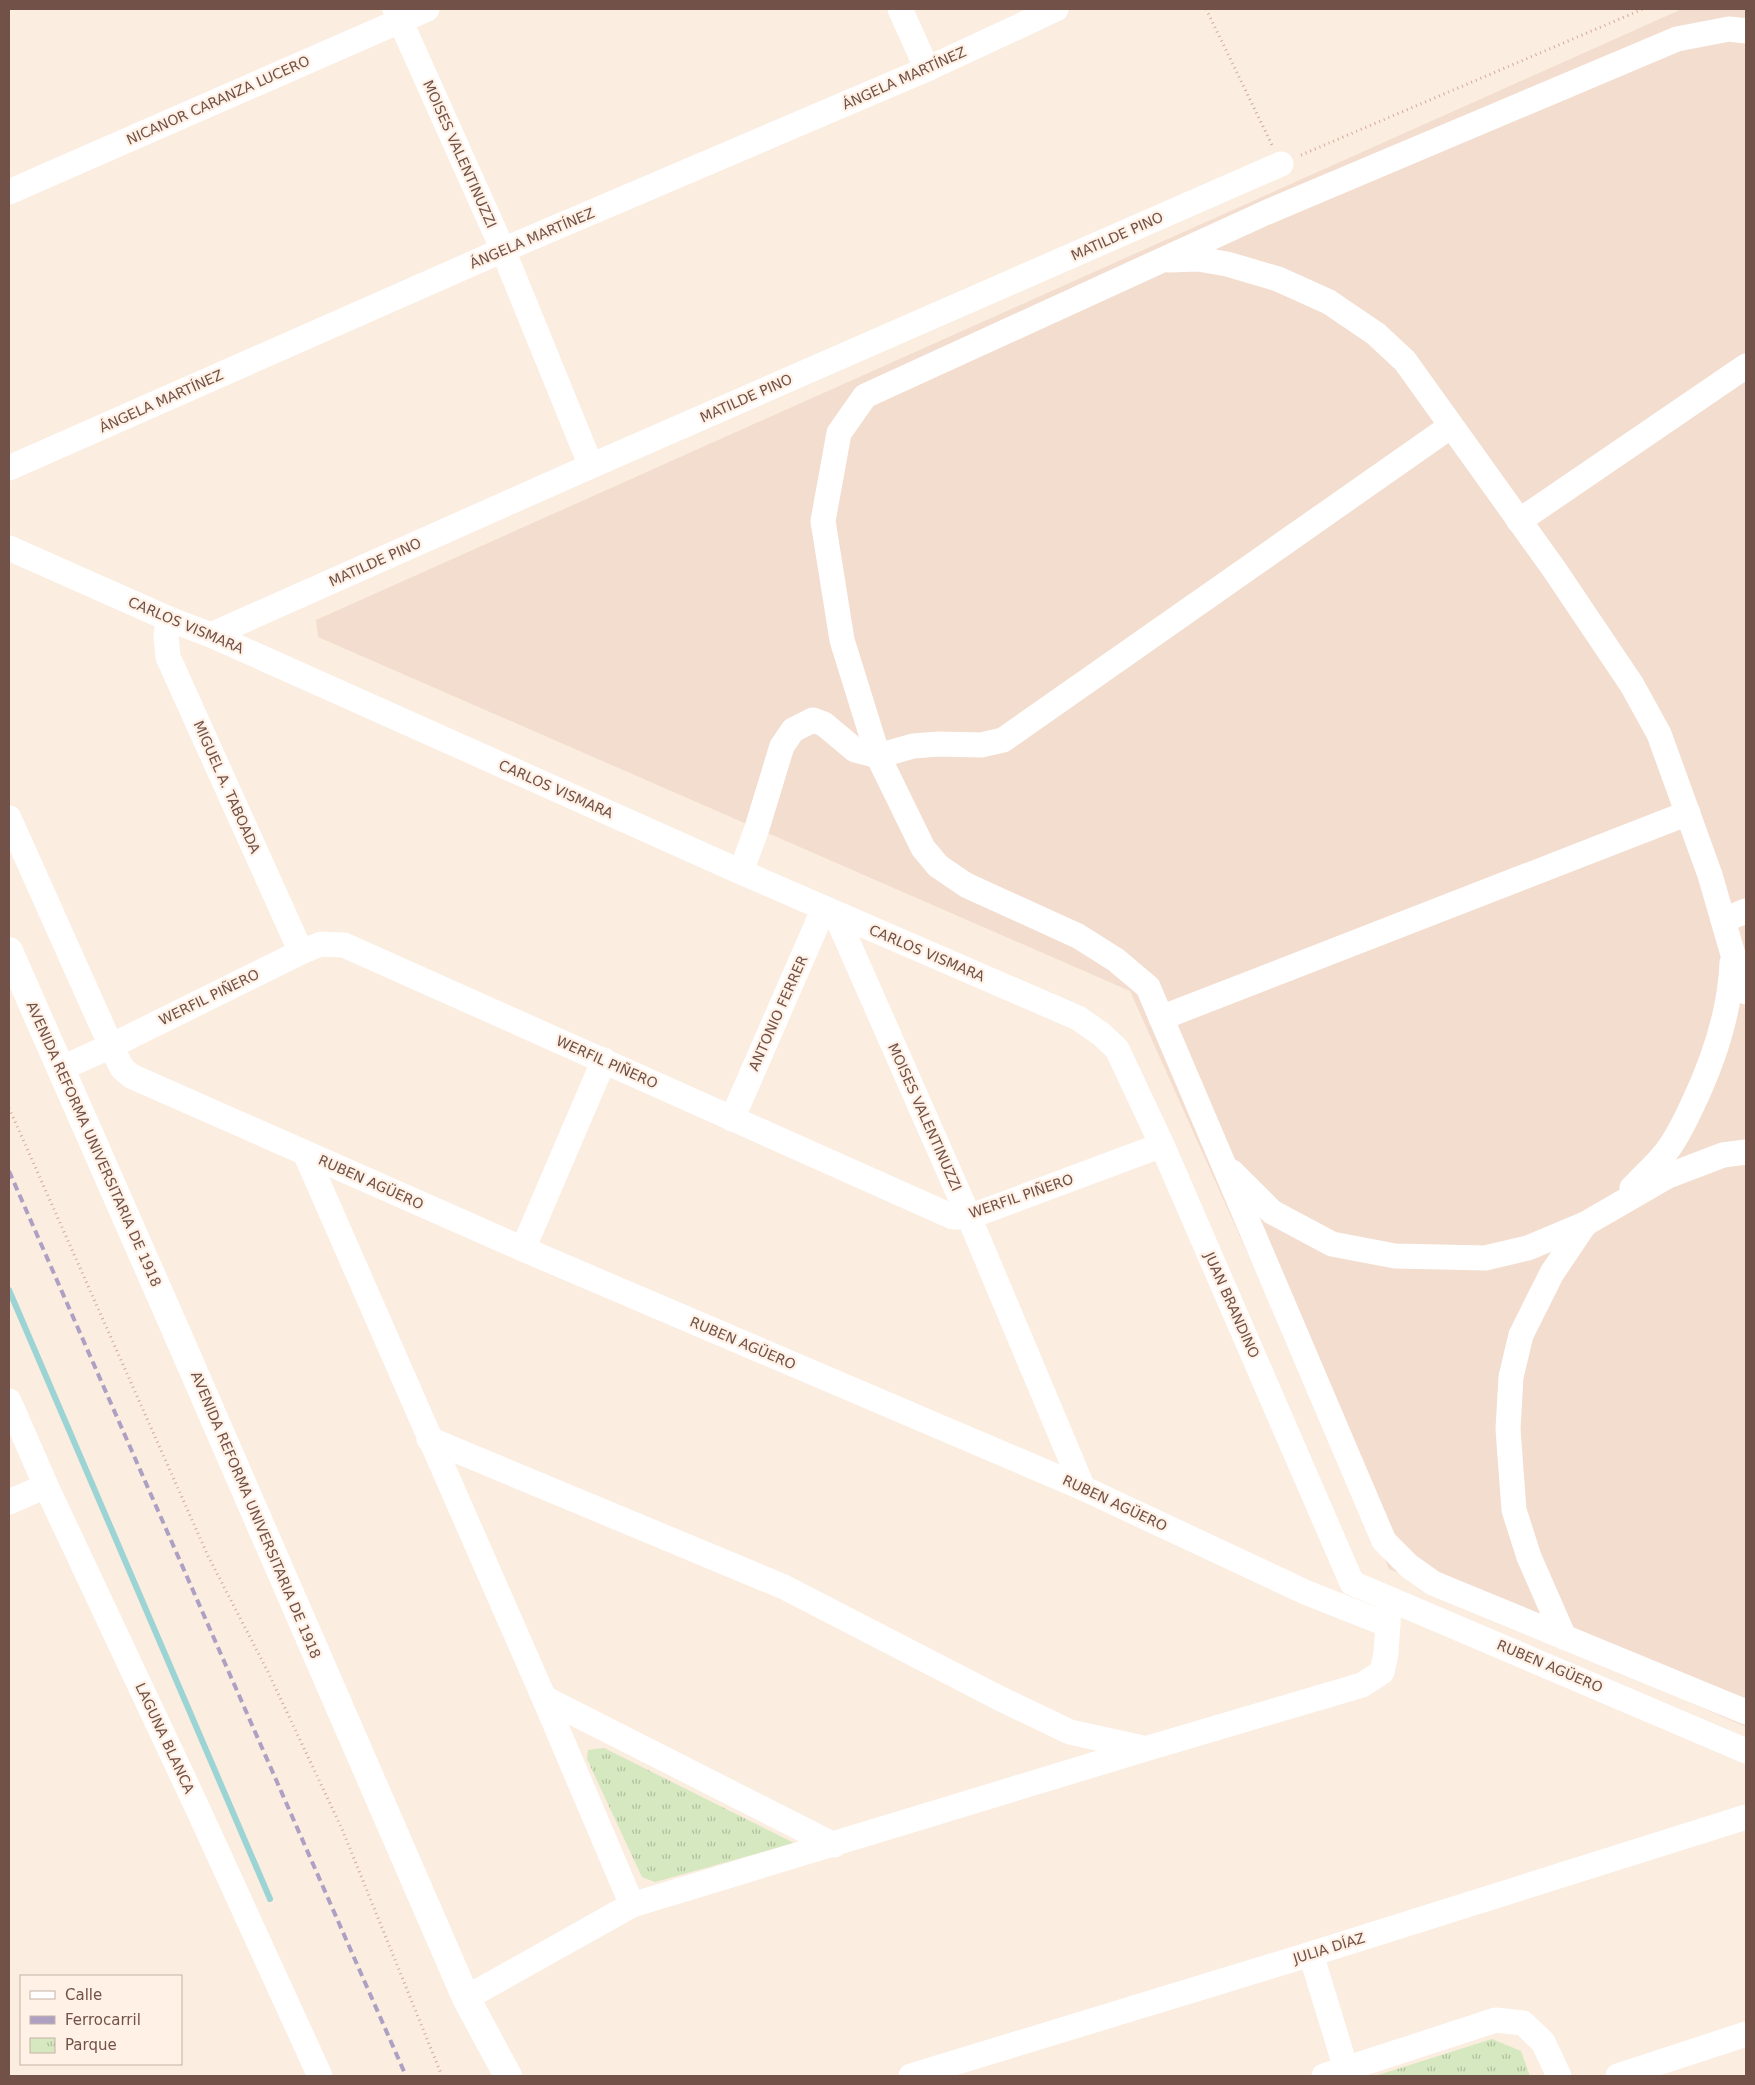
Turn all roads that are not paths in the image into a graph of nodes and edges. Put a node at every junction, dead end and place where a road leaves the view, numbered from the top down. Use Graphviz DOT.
graph roads {
  1 [pos="426,9"];
  2 [pos="900,9"];
  3 [pos="1056,9"];
  4 [pos="397,15"];
  5 [pos="1746,30"];
  6 [pos="927,69"];
  7 [pos="1281,164"];
  8 [pos="9,192"];
  9 [pos="503,250"];
  10 [pos="1160,261"];
  11 [pos="1746,366"];
  12 [pos="1451,426"];
  13 [pos="591,466"];
  14 [pos="9,468"];
  15 [pos="1519,521"];
  16 [pos="9,548"];
  17 [pos="169,619"];
  18 [pos="211,635"];
  19 [pos="878,756"];
  20 [pos="1688,813"];
  21 [pos="9,818"];
  22 [pos="741,872"];
  23 [pos="829,911"];
  24 [pos="1746,911"];
  25 [pos="1723,920"];
  26 [pos="9,951"];
  27 [pos="301,952"];
  28 [pos="1733,956"];
  29 [pos="1746,992"];
  30 [pos="1161,1018"];
  31 [pos="1101,1034"];
  32 [pos="111,1046"];
  33 [pos="604,1060"];
  34 [pos="60,1069"];
  35 [pos="732,1118"];
  36 [pos="1162,1145"];
  37 [pos="1746,1152"];
  38 [pos="305,1153"];
  39 [pos="1223,1163"];
  40 [pos="1613,1208"];
  41 [pos="969,1217"];
  42 [pos="1585,1224"];
  43 [pos="523,1249"];
  44 [pos="9,1401"];
  45 [pos="429,1439"];
  46 [pos="46,1486"];
  47 [pos="1083,1488"];
  48 [pos="9,1502"];
  49 [pos="1352,1583"];
  50 [pos="1389,1597"];
  51 [pos="1388,1625"];
  52 [pos="1564,1637"];
  53 [pos="544,1698"];
  54 [pos="1746,1712"];
  55 [pos="1145,1749"];
  56 [pos="1746,1751"];
  57 [pos="1746,1816"];
  58 [pos="834,1844"];
  59 [pos="632,1906"];
  60 [pos="1311,1954"];
  61 [pos="466,1998"];
  62 [pos="1746,2034"];
  63 [pos="1335,2073"];
  64 [pos="320,2076"];
  65 [pos="508,2076"];
  66 [pos="911,2076"];
  67 [pos="1559,2076"];
  68 [pos="1618,2076"];
  1 -- 4 [label="street, NICANOR CARANZA LUCERO"];
  2 -- 6 [label="street"];
  3 -- 6 [label="street, ÁNGELA MARTÍNEZ"];
  4 -- 8 [label="street, NICANOR CARANZA LUCERO"];
  4 -- 9 [label="street, MOISES VALENTINUZZI"];
  5 -- 10 [label="street"];
  6 -- 9 [label="street, ÁNGELA MARTÍNEZ"];
  7 -- 13 [label="street, MATILDE PINO"];
  9 -- 13 [label="street, MOISES VALENTINUZZI"];
  9 -- 14 [label="street, ÁNGELA MARTÍNEZ"];
  10 -- 12 [label="street"];
  10 -- 19 [label="street"];
  11 -- 15 [label="street"];
  12 -- 15 [label="street"];
  12 -- 19 [label="street"];
  13 -- 18 [label="street, MATILDE PINO"];
  15 -- 20 [label="street"];
  16 -- 17 [label="street, CARLOS VISMARA"];
  17 -- 18 [label="street, CARLOS VISMARA"];
  17 -- 27 [label="street, MIGUEL A. TABOADA"];
  18 -- 22 [label="street, CARLOS VISMARA"];
  19 -- 22 [label="street"];
  19 -- 30 [label="street"];
  20 -- 25 [label="street"];
  20 -- 30 [label="street"];
  21 -- 32 [label="street"];
  22 -- 23 [label="street, CARLOS VISMARA"];
  23 -- 31 [label="street, CARLOS VISMARA"];
  23 -- 35 [label="street, ANTONIO FERRER"];
  23 -- 41 [label="street, MOISES VALENTINUZZI"];
  24 -- 25 [label="street"];
  25 -- 28 [label="street"];
  26 -- 34 [label="main road, AVENIDA REFORMA UNIVERSITARIA DE 1918"];
  27 -- 32 [label="street, WERFIL PIÑERO"];
  27 -- 33 [label="street, WERFIL PIÑERO"];
  28 -- 29 [label="street"];
  28 -- 40 [label="street"];
  30 -- 39 [label="street"];
  31 -- 36 [label="street, JUAN BRANDINO"];
  32 -- 34 [label="street, WERFIL PIÑERO"];
  32 -- 38 [label="street, RUBEN AGÜERO"];
  33 -- 35 [label="street, WERFIL PIÑERO"];
  33 -- 43 [label="street"];
  34 -- 61 [label="main road, AVENIDA REFORMA UNIVERSITARIA DE 1918"];
  35 -- 41 [label="street, WERFIL PIÑERO"];
  36 -- 41 [label="street, WERFIL PIÑERO"];
  36 -- 49 [label="street, JUAN BRANDINO"];
  37 -- 40 [label="street"];
  38 -- 43 [label="street, RUBEN AGÜERO"];
  38 -- 45 [label="street"];
  39 -- 42 [label="street"];
  39 -- 52 [label="street"];
  40 -- 42 [label="street"];
  41 -- 47 [label="street, MOISES VALENTINUZZI"];
  42 -- 52 [label="street"];
  43 -- 47 [label="street, RUBEN AGÜERO"];
  44 -- 46 [label="street, LAGUNA BLANCA"];
  45 -- 53 [label="street"];
  45 -- 55 [label="street"];
  46 -- 48 [label="street"];
  46 -- 64 [label="street, LAGUNA BLANCA"];
  47 -- 51 [label="street, RUBEN AGÜERO"];
  49 -- 50 [label="street, RUBEN AGÜERO"];
  50 -- 51 [label="street"];
  50 -- 56 [label="street, RUBEN AGÜERO"];
  51 -- 55 [label="street"];
  52 -- 54 [label="street"];
  53 -- 58 [label="street"];
  53 -- 59 [label="street"];
  55 -- 58 [label="street"];
  57 -- 60 [label="street, JULIA DÍAZ"];
  58 -- 59 [label="street"];
  59 -- 61 [label="street"];
  60 -- 63 [label="street"];
  60 -- 66 [label="street, JULIA DÍAZ"];
  61 -- 65 [label="main road, AVENIDA REFORMA UNIVERSITARIA DE 1918"];
  62 -- 68 [label="street"];
  63 -- 67 [label="street"];
}
